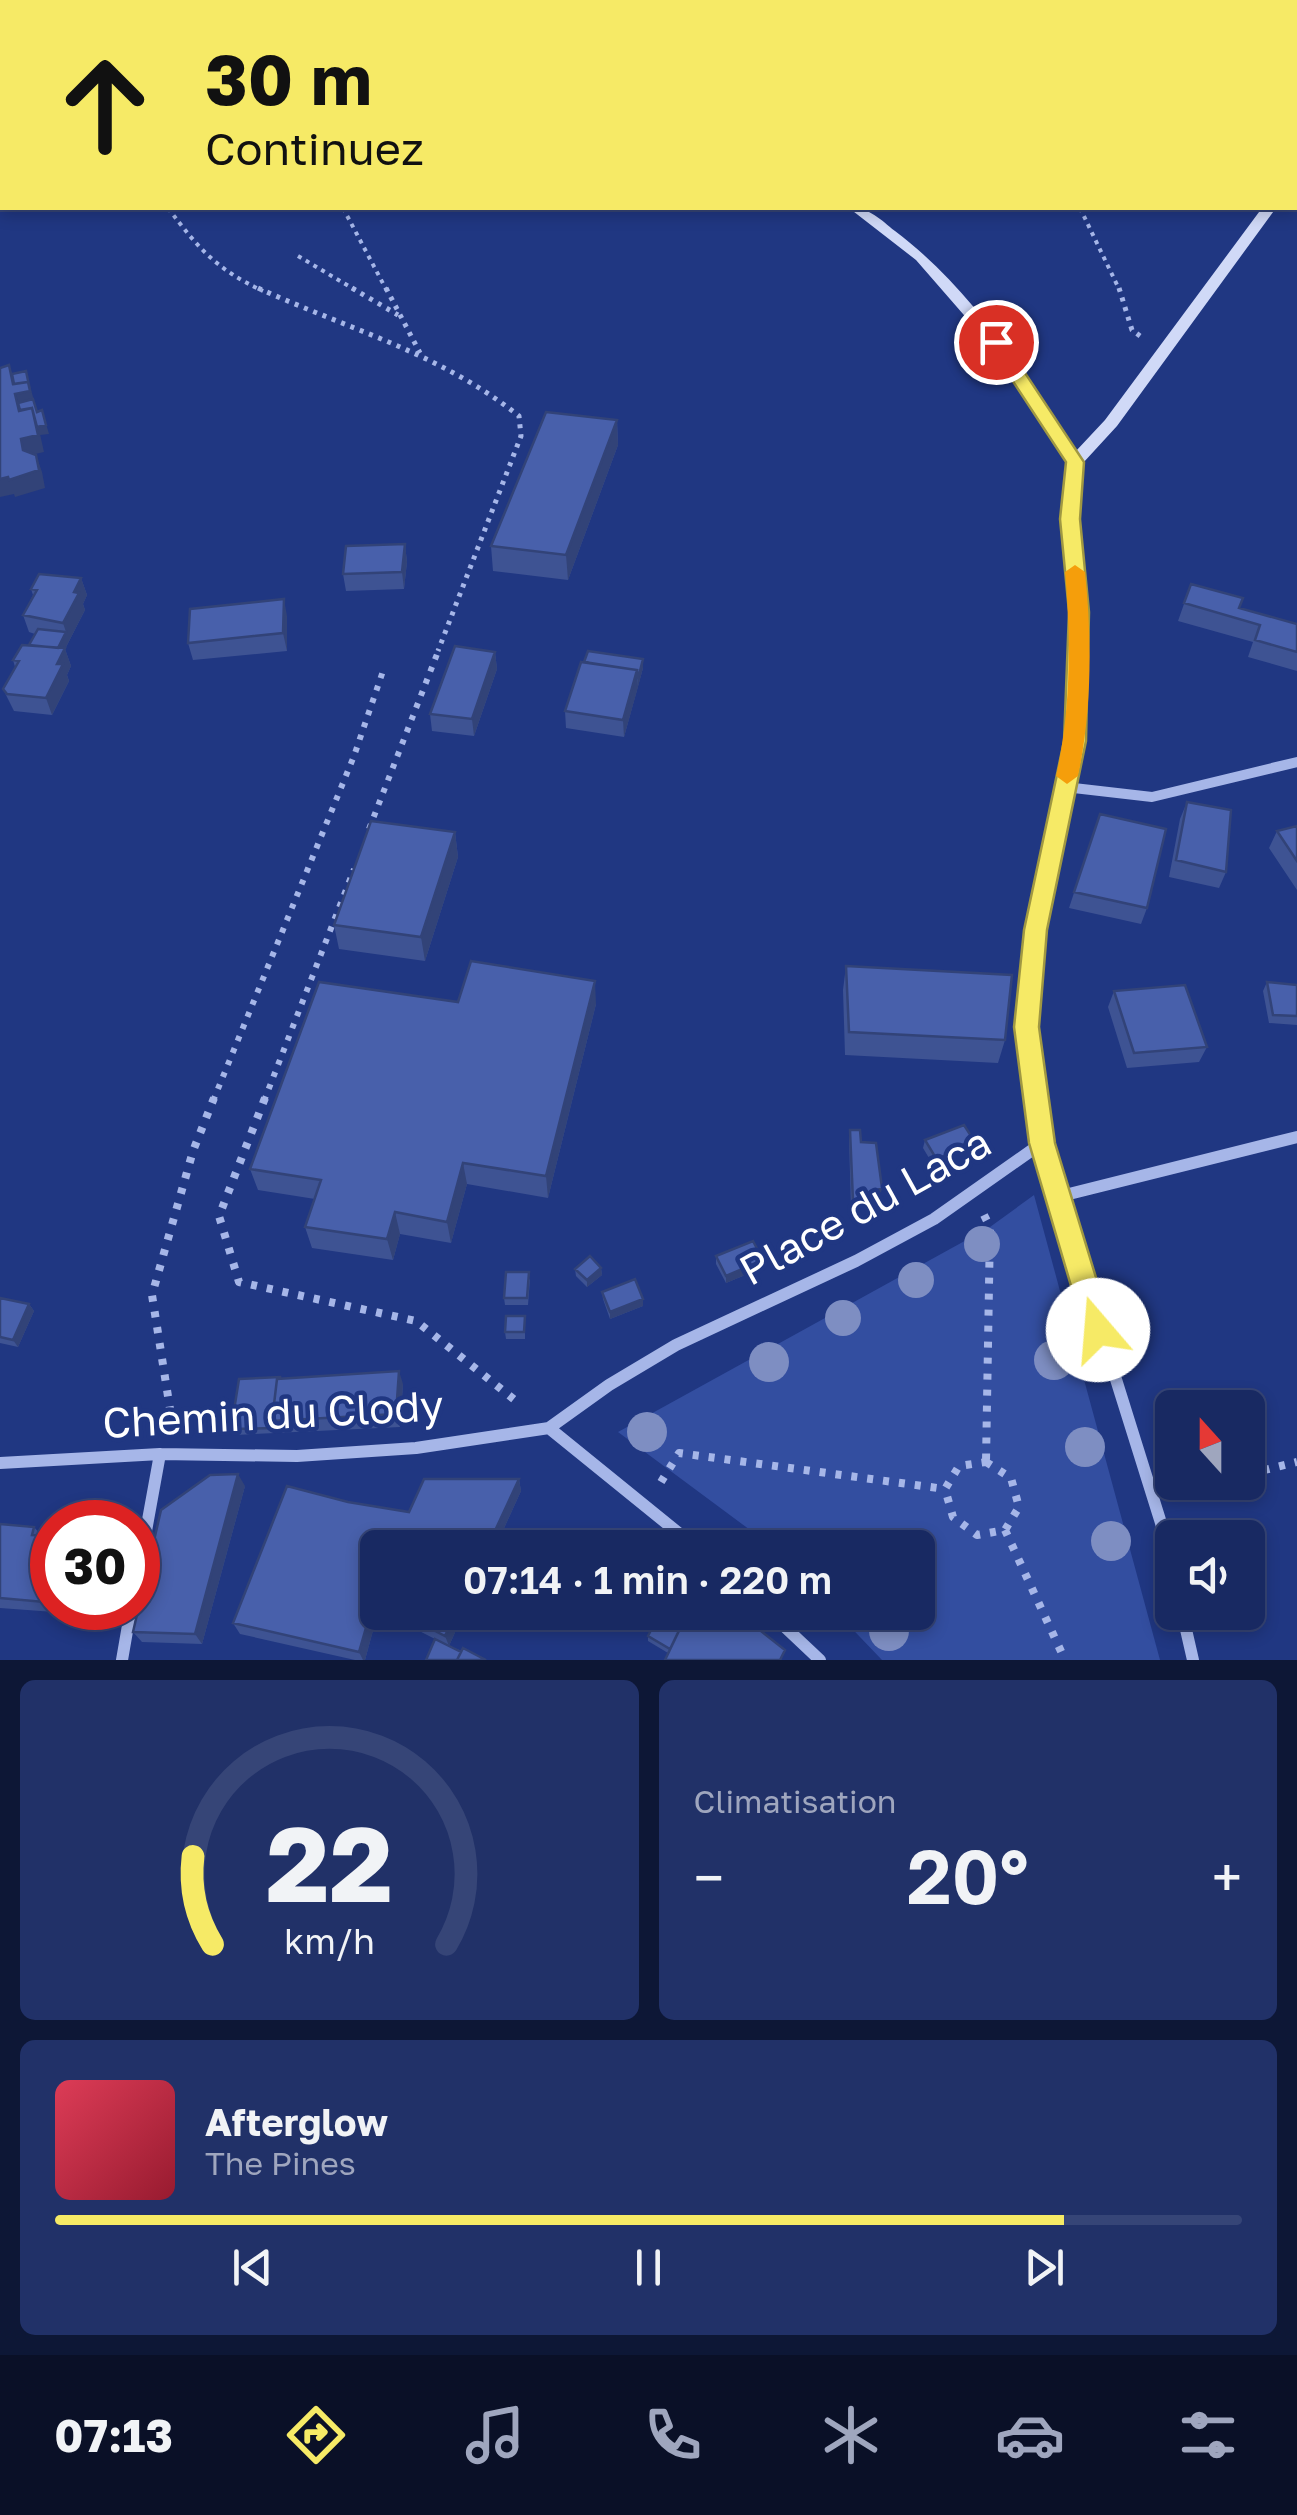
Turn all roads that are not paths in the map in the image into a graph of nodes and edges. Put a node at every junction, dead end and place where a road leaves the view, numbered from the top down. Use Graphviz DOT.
graph roads {
  1 [pos="859,210"];
  2 [pos="1268,210"];
  3 [pos="1075,462"];
  4 [pos="1297,762"];
  5 [pos="1064,787"];
  6 [pos="1297,1137"];
  7 [pos="1042,1143"];
  8 [pos="1057,1197"];
  9 [pos="550,1428"];
  10 [pos="160,1454"];
  11 [pos="0,1463"];
  12 [pos="152,1500"];
  13 [pos="1160,1520"];
  14 [pos="677,1530"];
  15 [pos="128,1630"];
  16 [pos="789,1630"];
  17 [pos="1186,1630"];
  18 [pos="122,1660"];
  19 [pos="820,1660"];
  20 [pos="1193,1660"];
  1 -- 3 [label="street"];
  2 -- 3 [label="street"];
  3 -- 5 [label="street"];
  4 -- 5 [label="street"];
  5 -- 7 [label="street"];
  6 -- 8 [label="street"];
  7 -- 8 [label="street, Place du Laca"];
  7 -- 9 [label="street, Place du Laca"];
  8 -- 13 [label="street, Place du Laca"];
  9 -- 10 [label="street, Chemin du Clody"];
  9 -- 14 [label="street"];
  10 -- 11 [label="street, Chemin du Clody"];
  10 -- 12 [label="street"];
  15 -- 18 [label="street"];
  16 -- 19 [label="street"];
  17 -- 20 [label="street"];
}
